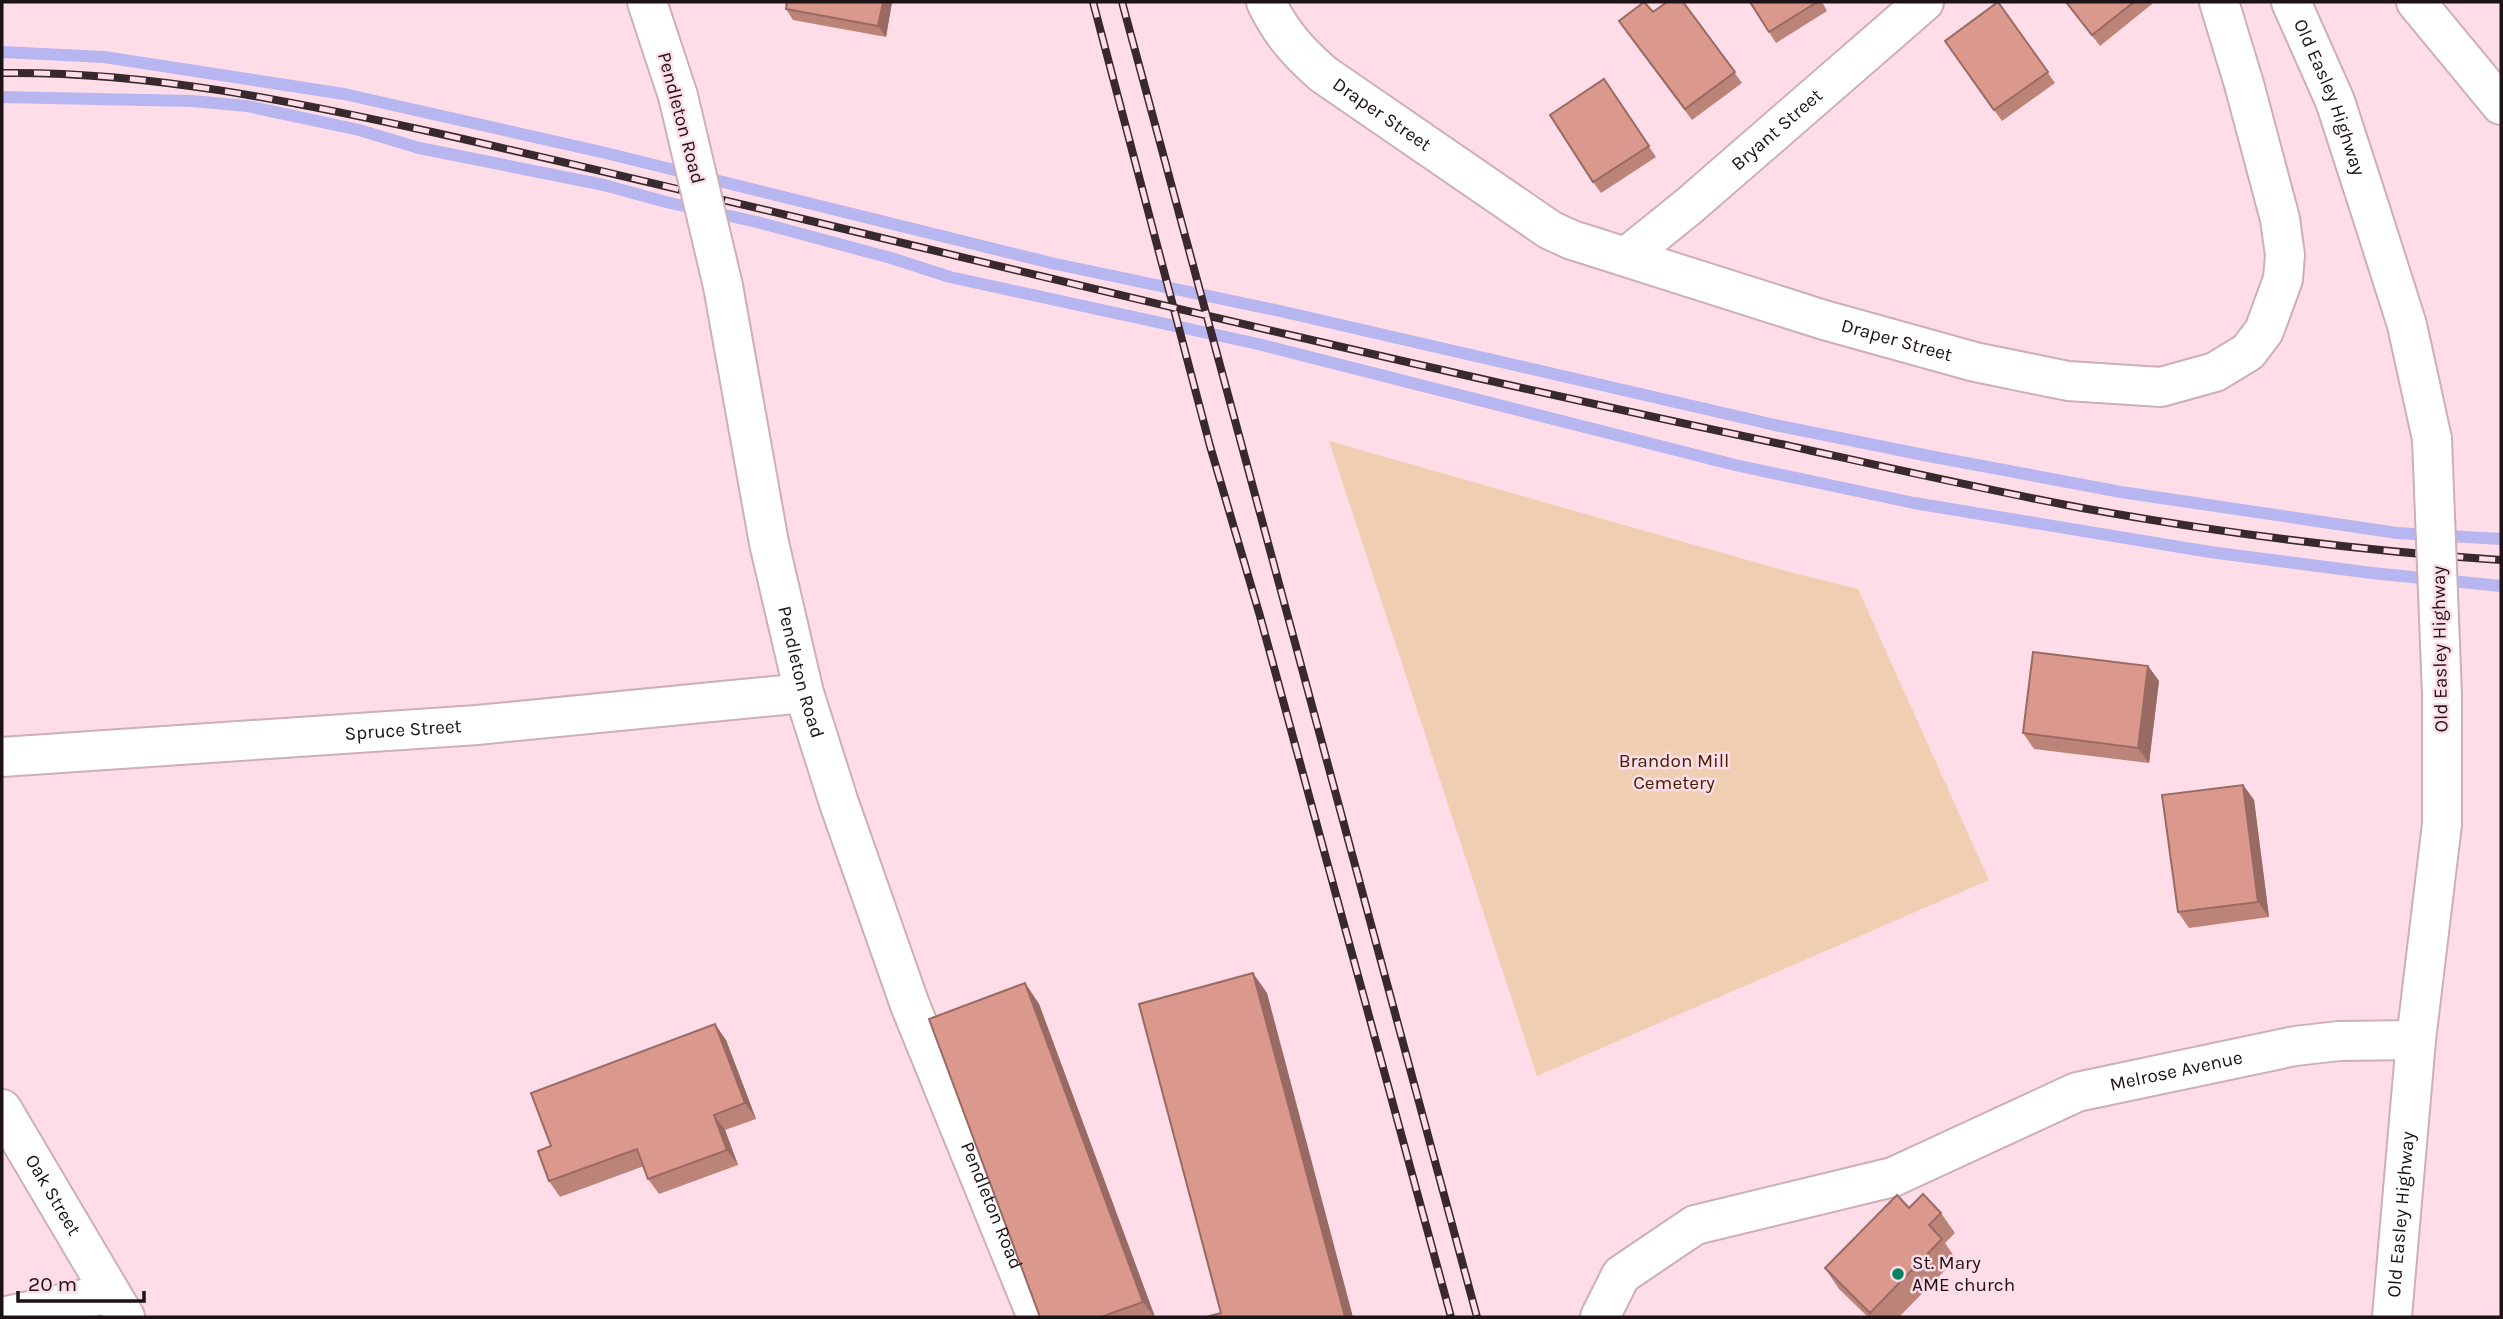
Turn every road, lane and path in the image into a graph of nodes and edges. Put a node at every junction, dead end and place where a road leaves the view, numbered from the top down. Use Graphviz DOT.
graph roads {
  1 [pos="647,2"];
  2 [pos="1266,2"];
  3 [pos="1923,2"];
  4 [pos="2219,2"];
  5 [pos="2291,2"];
  6 [pos="2416,2"];
  7 [pos="2501,106"];
  8 [pos="1627,256"];
  9 [pos="804,693"];
  10 [pos="2,757"];
  11 [pos="2416,1040"];
  12 [pos="2,1109"];
  13 [pos="117,1305"];
  14 [pos="2,1317"];
  15 [pos="1037,1317"];
  16 [pos="1600,1317"];
  17 [pos="2392,1317"];
  1 -- 9 [label="street, Pendleton Road, bridge"];
  2 -- 8 [label="street, Draper Street"];
  3 -- 8 [label="street, Bryant Street"];
  4 -- 8 [label="street, Draper Street"];
  5 -- 11 [label="street, Old Easley Highway, bridge"];
  6 -- 7 [label="street"];
  9 -- 10 [label="street, Spruce Street"];
  9 -- 15 [label="street, Pendleton Road"];
  11 -- 16 [label="street, Melrose Avenue"];
  11 -- 17 [label="street, Old Easley Highway"];
  12 -- 13 [label="street, Oak Street"];
  13 -- 14 [label="street"];
}
